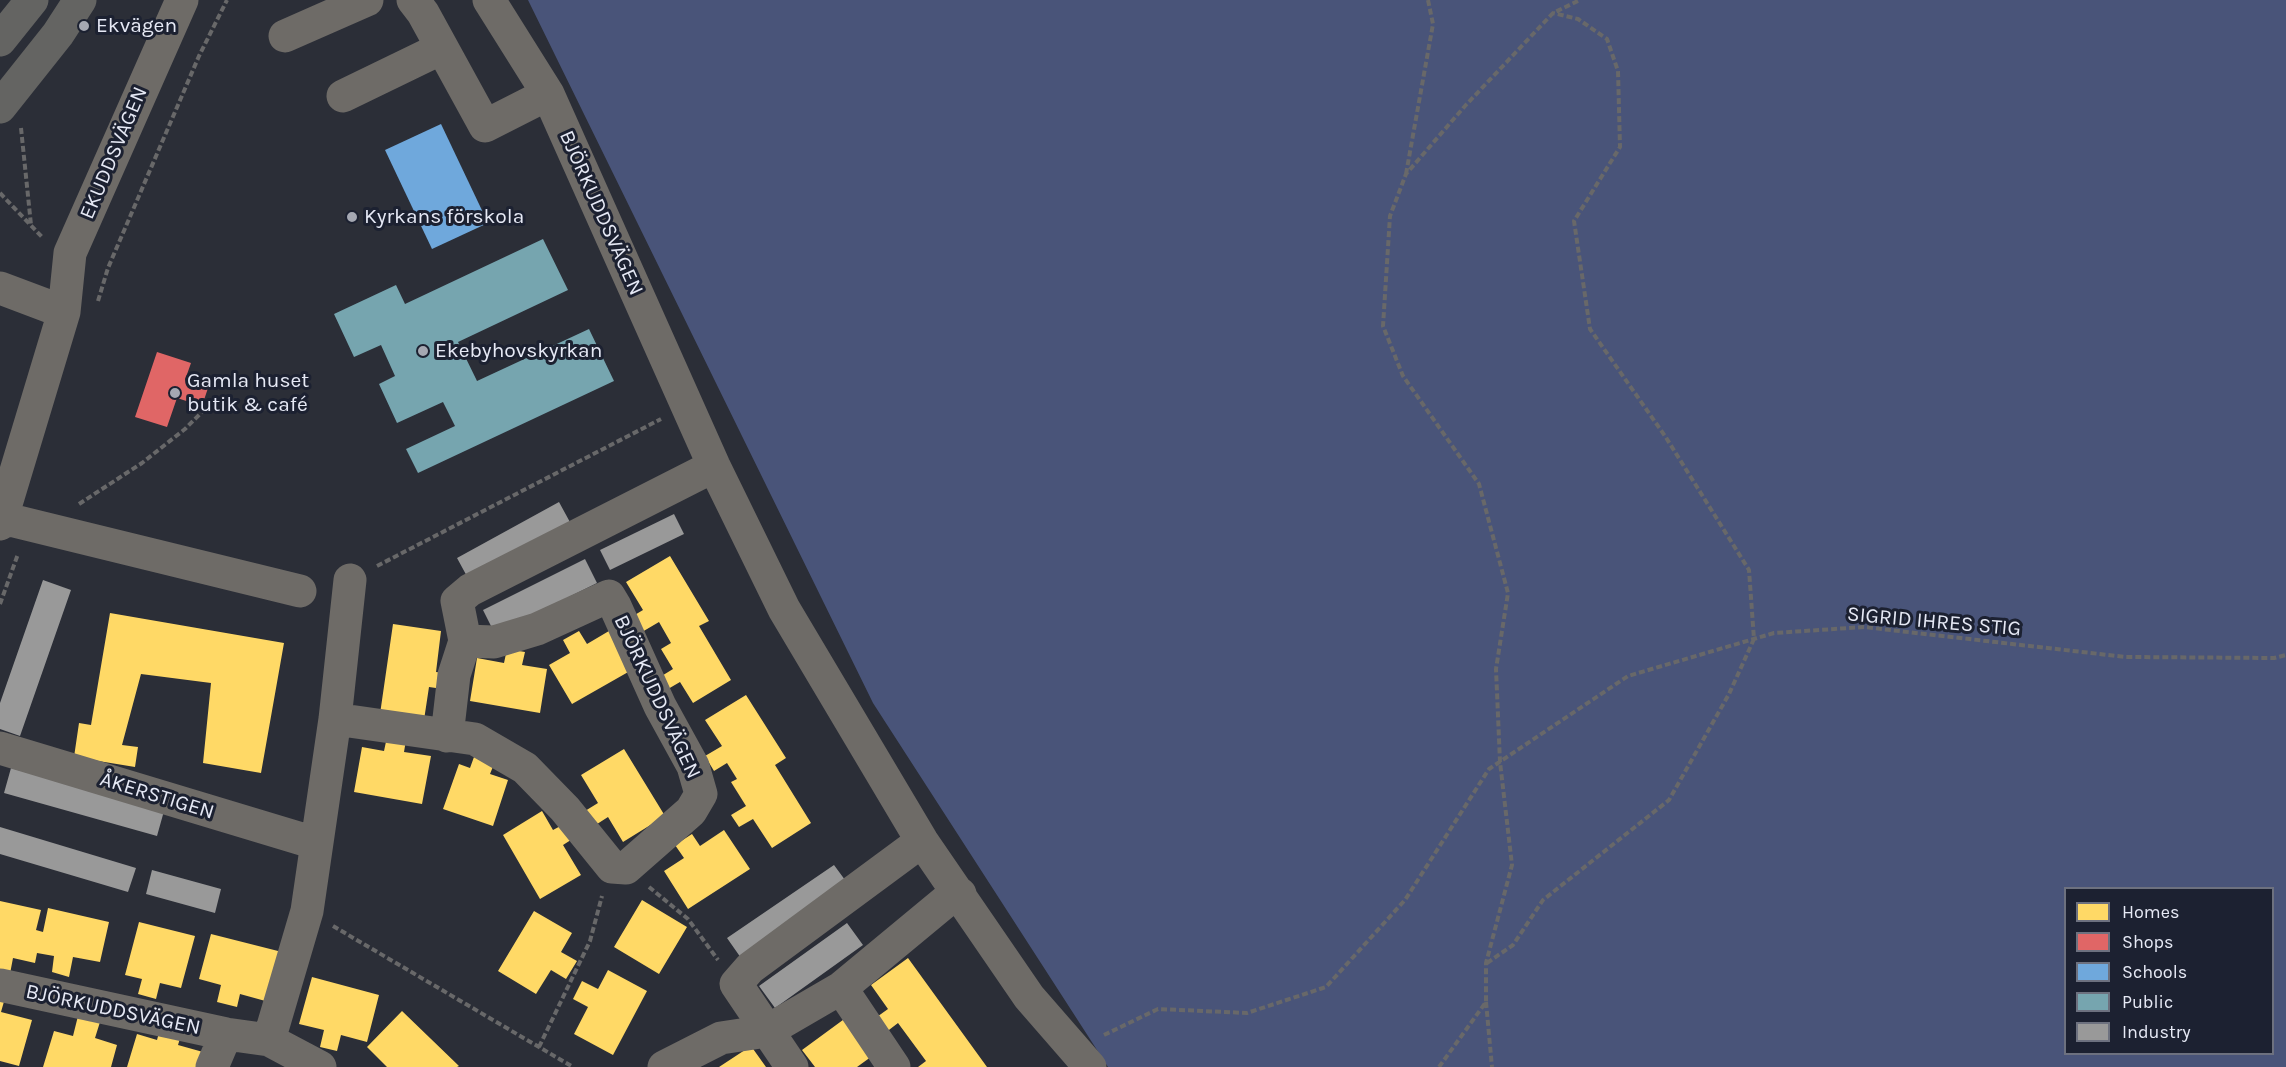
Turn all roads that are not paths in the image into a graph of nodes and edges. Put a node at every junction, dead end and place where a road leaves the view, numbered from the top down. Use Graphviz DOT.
graph roads {
  1 [pos="32,0"];
  2 [pos="80,0"];
  3 [pos="182,0"];
  4 [pos="368,0"];
  5 [pos="413,0"];
  6 [pos="489,0"];
  7 [pos="285,36"];
  8 [pos="0,40"];
  9 [pos="442,48"];
  10 [pos="548,94"];
  11 [pos="343,96"];
  12 [pos="10,113"];
  13 [pos="0,288"];
  14 [pos="79,312"];
  15 [pos="714,466"];
  16 [pos="17,525"];
  17 [pos="350,580"];
  18 [pos="300,591"];
  19 [pos="465,641"];
  20 [pos="335,719"];
  21 [pos="447,736"];
  22 [pos="0,748"];
  23 [pos="922,841"];
  24 [pos="315,843"];
  25 [pos="960,894"];
  26 [pos="0,985"];
  27 [pos="841,988"];
  28 [pos="767,1031"];
  29 [pos="226,1034"];
  30 [pos="269,1040"];
  31 [pos="1082,1058"];
  32 [pos="212,1067"];
  33 [pos="320,1067"];
  34 [pos="663,1067"];
  35 [pos="792,1067"];
  36 [pos="894,1067"];
  1 -- 8 [label="main road"];
  2 -- 12 [label="main road"];
  3 -- 14 [label="street, EKUDDSVÄGEN"];
  4 -- 7 [label="street"];
  5 -- 9 [label="street"];
  6 -- 10 [label="street, BJÖRKUDDSVÄGEN"];
  9 -- 10 [label="street"];
  9 -- 11 [label="street"];
  10 -- 15 [label="street, BJÖRKUDDSVÄGEN"];
  13 -- 14 [label="street"];
  14 -- 16 [label="street"];
  15 -- 19 [label="street"];
  15 -- 23 [label="street, BJÖRKUDDSVÄGEN"];
  16 -- 18 [label="street"];
  17 -- 20 [label="street"];
  19 -- 21 [label="street"];
  19 -- 21 [label="street, BJÖRKUDDSVÄGEN"];
  20 -- 21 [label="street"];
  20 -- 24 [label="street"];
  22 -- 24 [label="street, ÅKERSTIGEN"];
  23 -- 25 [label="street, BJÖRKUDDSVÄGEN"];
  23 -- 28 [label="street"];
  24 -- 30 [label="street"];
  25 -- 27 [label="street"];
  25 -- 31 [label="street, BJÖRKUDDSVÄGEN"];
  26 -- 29 [label="street, BJÖRKUDDSVÄGEN"];
  27 -- 28 [label="street"];
  27 -- 36 [label="street"];
  28 -- 34 [label="street"];
  28 -- 35 [label="street"];
  29 -- 30 [label="street, BJÖRKUDDSVÄGEN"];
  29 -- 32 [label="street, BJÖRKUDDSVÄGEN"];
  30 -- 33 [label="street, BJÖRKUDDSVÄGEN"];
}
